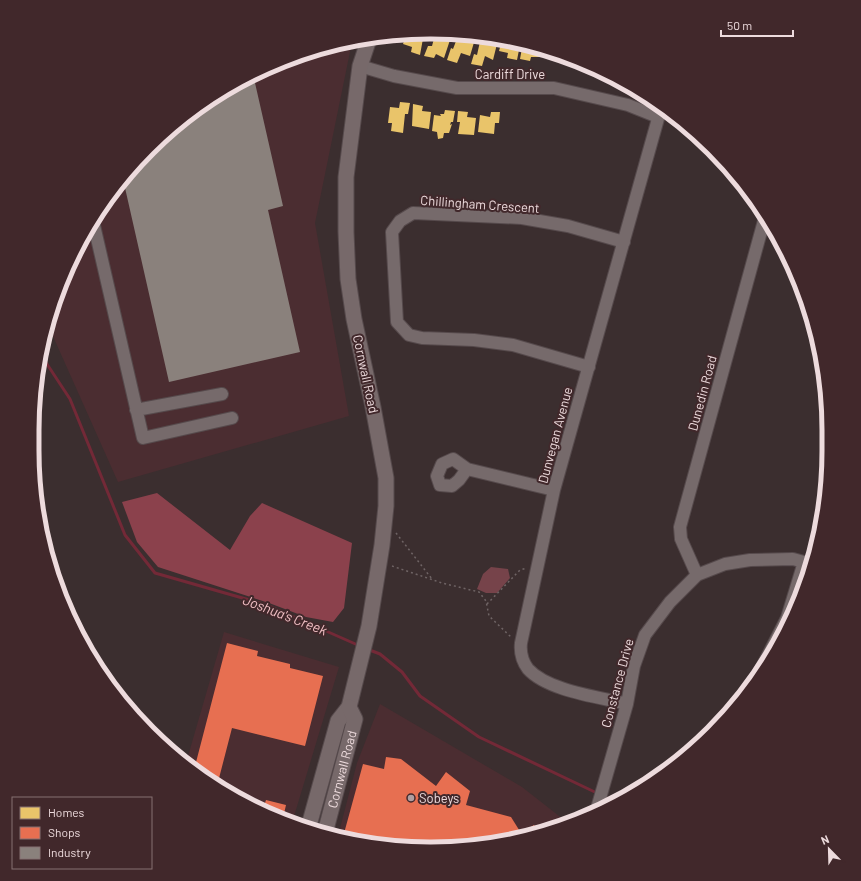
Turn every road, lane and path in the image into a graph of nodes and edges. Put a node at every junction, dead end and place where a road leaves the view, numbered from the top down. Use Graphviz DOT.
graph roads {
  1 [pos="366,45"];
  2 [pos="360,66"];
  3 [pos="657,112"];
  4 [pos="659,112"];
  5 [pos="763,224"];
  6 [pos="95,229"];
  7 [pos="624,242"];
  8 [pos="589,367"];
  9 [pos="222,394"];
  10 [pos="136,410"];
  11 [pos="232,418"];
  12 [pos="467,469"];
  13 [pos="554,490"];
  14 [pos="384,520"];
  15 [pos="379,562"];
  16 [pos="806,562"];
  17 [pos="538,565"];
  18 [pos="697,575"];
  19 [pos="432,579"];
  20 [pos="487,604"];
  21 [pos="521,643"];
  22 [pos="627,704"];
  23 [pos="348,707"];
  24 [pos="598,805"];
  25 [pos="310,823"];
  26 [pos="326,828"];
  1 -- 2 [label="main road, Cornwall Road"];
  2 -- 3 [label="street, Cardiff Drive"];
  2 -- 14 [label="main road, Cornwall Road"];
  4 -- 7 [label="street, Dunvegan Avenue"];
  5 -- 18 [label="street, Dunedin Road"];
  6 -- 10 [label="street"];
  7 -- 8 [label="street, Dunvegan Avenue"];
  7 -- 8 [label="street, Chillingham Crescent"];
  8 -- 13 [label="street, Dunvegan Avenue"];
  9 -- 10 [label="street"];
  10 -- 11 [label="street"];
  12 -- 13 [label="street"];
  13 -- 17 [label="street, Dunvegan Avenue"];
  14 -- 15 [label="main road, Cornwall Road"];
  14 -- 19 [label="path"];
  15 -- 19 [label="path"];
  15 -- 23 [label="main road, Cornwall Road"];
  16 -- 18 [label="street, Constance Drive"];
  17 -- 20 [label="path"];
  17 -- 21 [label="street, Dunvegan Avenue"];
  18 -- 22 [label="street, Constance Drive"];
  19 -- 20 [label="path"];
  20 -- 21 [label="path"];
  21 -- 22 [label="street, Dunvegan Avenue"];
  22 -- 24 [label="street, Constance Drive"];
  23 -- 25 [label="main road, Cornwall Road"];
  23 -- 26 [label="main road, Cornwall Road"];
}
